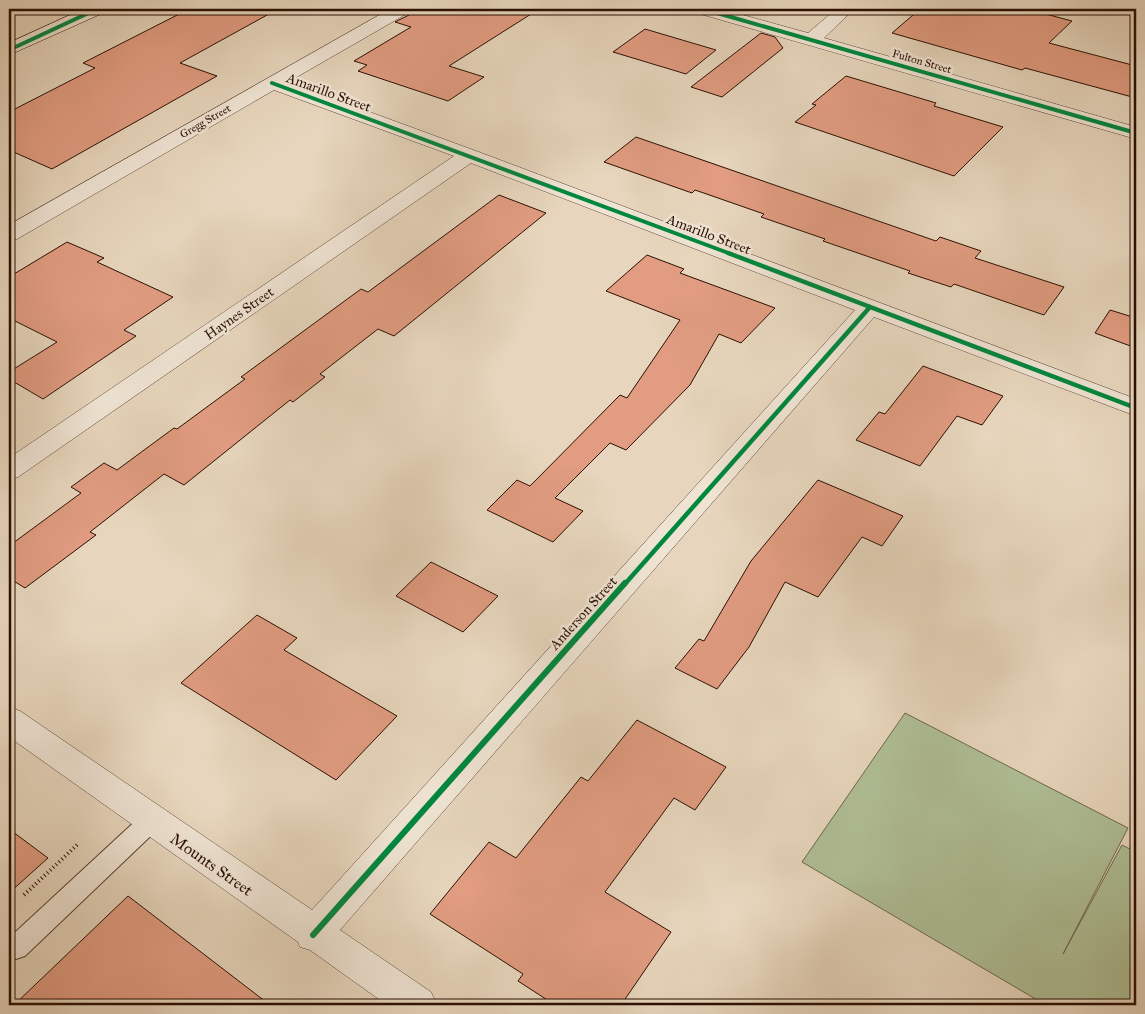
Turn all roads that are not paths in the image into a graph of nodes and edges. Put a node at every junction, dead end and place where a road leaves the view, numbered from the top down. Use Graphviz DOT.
graph roads {
  1 [pos="97,9"];
  2 [pos="402,9"];
  3 [pos="702,9"];
  4 [pos="846,9"];
  5 [pos="811,40"];
  6 [pos="9,50"];
  7 [pos="272,83"];
  8 [pos="1136,133"];
  9 [pos="469,155"];
  10 [pos="9,234"];
  11 [pos="870,307"];
  12 [pos="1136,408"];
  13 [pos="9,471"];
  14 [pos="9,720"];
  15 [pos="151,821"];
  16 [pos="313,934"];
  17 [pos="16,948"];
  18 [pos="418,1005"];
  1 -- 6 [label="street"];
  2 -- 7 [label="street, Gregg Street"];
  3 -- 5 [label="street, Fulton Street"];
  4 -- 5 [label="street"];
  5 -- 8 [label="street, Fulton Street"];
  7 -- 9 [label="street, Amarillo Street"];
  7 -- 10 [label="street, Gregg Street"];
  9 -- 11 [label="street, Amarillo Street"];
  9 -- 13 [label="street, Haynes Street"];
  11 -- 12 [label="street, Amarillo Street"];
  11 -- 16 [label="street, Anderson Street"];
  14 -- 15 [label="street, Mounts Street"];
  15 -- 16 [label="street, Mounts Street"];
  15 -- 17 [label="lane"];
  16 -- 18 [label="street, Mounts Street"];
}
